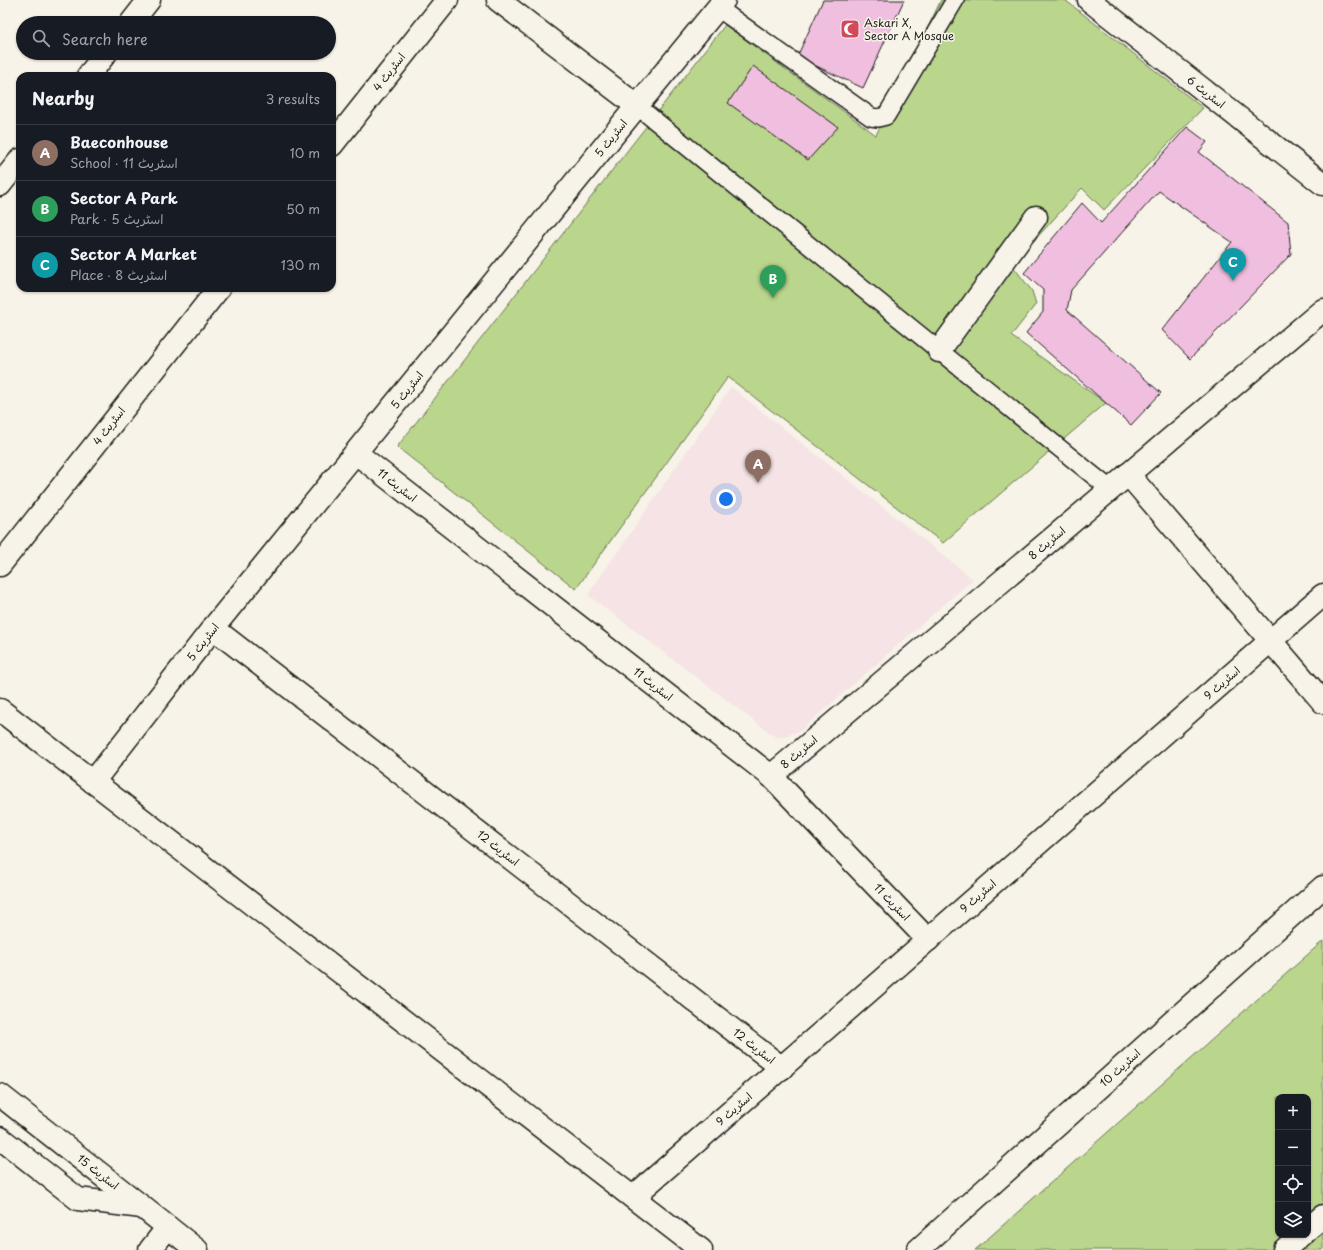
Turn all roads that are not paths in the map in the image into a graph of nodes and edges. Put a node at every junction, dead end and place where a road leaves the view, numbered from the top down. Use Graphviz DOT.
graph roads {
  1 [pos="149,0"];
  2 [pos="447,0"];
  3 [pos="498,0"];
  4 [pos="955,0"];
  5 [pos="1089,0"];
  6 [pos="721,4"];
  7 [pos="136,16"];
  8 [pos="101,60"];
  9 [pos="91,72"];
  10 [pos="637,106"];
  11 [pos="336,140"];
  12 [pos="16,165"];
  13 [pos="1323,184"];
  14 [pos="0,185"];
  15 [pos="1036,217"];
  16 [pos="216,292"];
  17 [pos="1323,310"];
  18 [pos="939,351"];
  19 [pos="356,453"];
  20 [pos="1128,474"];
  21 [pos="1110,489"];
  22 [pos="0,565"];
  23 [pos="1323,595"];
  24 [pos="213,628"];
  25 [pos="1270,641"];
  26 [pos="1323,702"];
  27 [pos="0,710"];
  28 [pos="771,776"];
  29 [pos="93,782"];
  30 [pos="1323,887"];
  31 [pos="928,940"];
  32 [pos="782,1068"];
  33 [pos="0,1095"];
  34 [pos="0,1138"];
  35 [pos="633,1197"];
  36 [pos="142,1207"];
  37 [pos="1323,1216"];
  38 [pos="1311,1226"];
  39 [pos="168,1227"];
  40 [pos="1298,1238"];
  41 [pos="150,1250"];
  42 [pos="197,1250"];
  43 [pos="701,1250"];
  44 [pos="918,1250"];
  45 [pos="1284,1250"];
  1 -- 7 [label="street"];
  2 -- 11 [label="street, اسٹریٹ 4"];
  3 -- 10 [label="street"];
  4 -- 6 [label="lane"];
  5 -- 13 [label="street, اسٹریٹ 6"];
  6 -- 10 [label="street, اسٹریٹ 5"];
  8 -- 9 [label="street"];
  10 -- 18 [label="lane"];
  10 -- 19 [label="street, اسٹریٹ 5"];
  12 -- 14 [label="street"];
  15 -- 18 [label="street"];
  16 -- 22 [label="street, اسٹریٹ 4"];
  17 -- 20 [label="street, اسٹریٹ 8"];
  18 -- 21 [label="lane"];
  19 -- 24 [label="street, اسٹریٹ 5"];
  19 -- 28 [label="street, اسٹریٹ 11"];
  20 -- 21 [label="street, اسٹریٹ 8"];
  20 -- 25 [label="street"];
  21 -- 28 [label="street, اسٹریٹ 8"];
  23 -- 25 [label="street, اسٹریٹ 9"];
  24 -- 29 [label="street, اسٹریٹ 5"];
  24 -- 32 [label="street, اسٹریٹ 12"];
  25 -- 26 [label="street"];
  25 -- 31 [label="street, اسٹریٹ 9"];
  27 -- 29 [label="street"];
  28 -- 31 [label="street, اسٹریٹ 11"];
  29 -- 35 [label="street"];
  30 -- 44 [label="street, اسٹریٹ 10"];
  31 -- 32 [label="street, اسٹریٹ 9"];
  32 -- 35 [label="street, اسٹریٹ 9"];
  33 -- 36 [label="street, اسٹریٹ 15"];
  34 -- 36 [label="street"];
  35 -- 43 [label="street"];
  36 -- 39 [label="street, اسٹریٹ 15"];
  37 -- 38 [label="street"];
  39 -- 41 [label="street"];
  39 -- 42 [label="street, اسٹریٹ 15"];
  40 -- 45 [label="street"];
}
